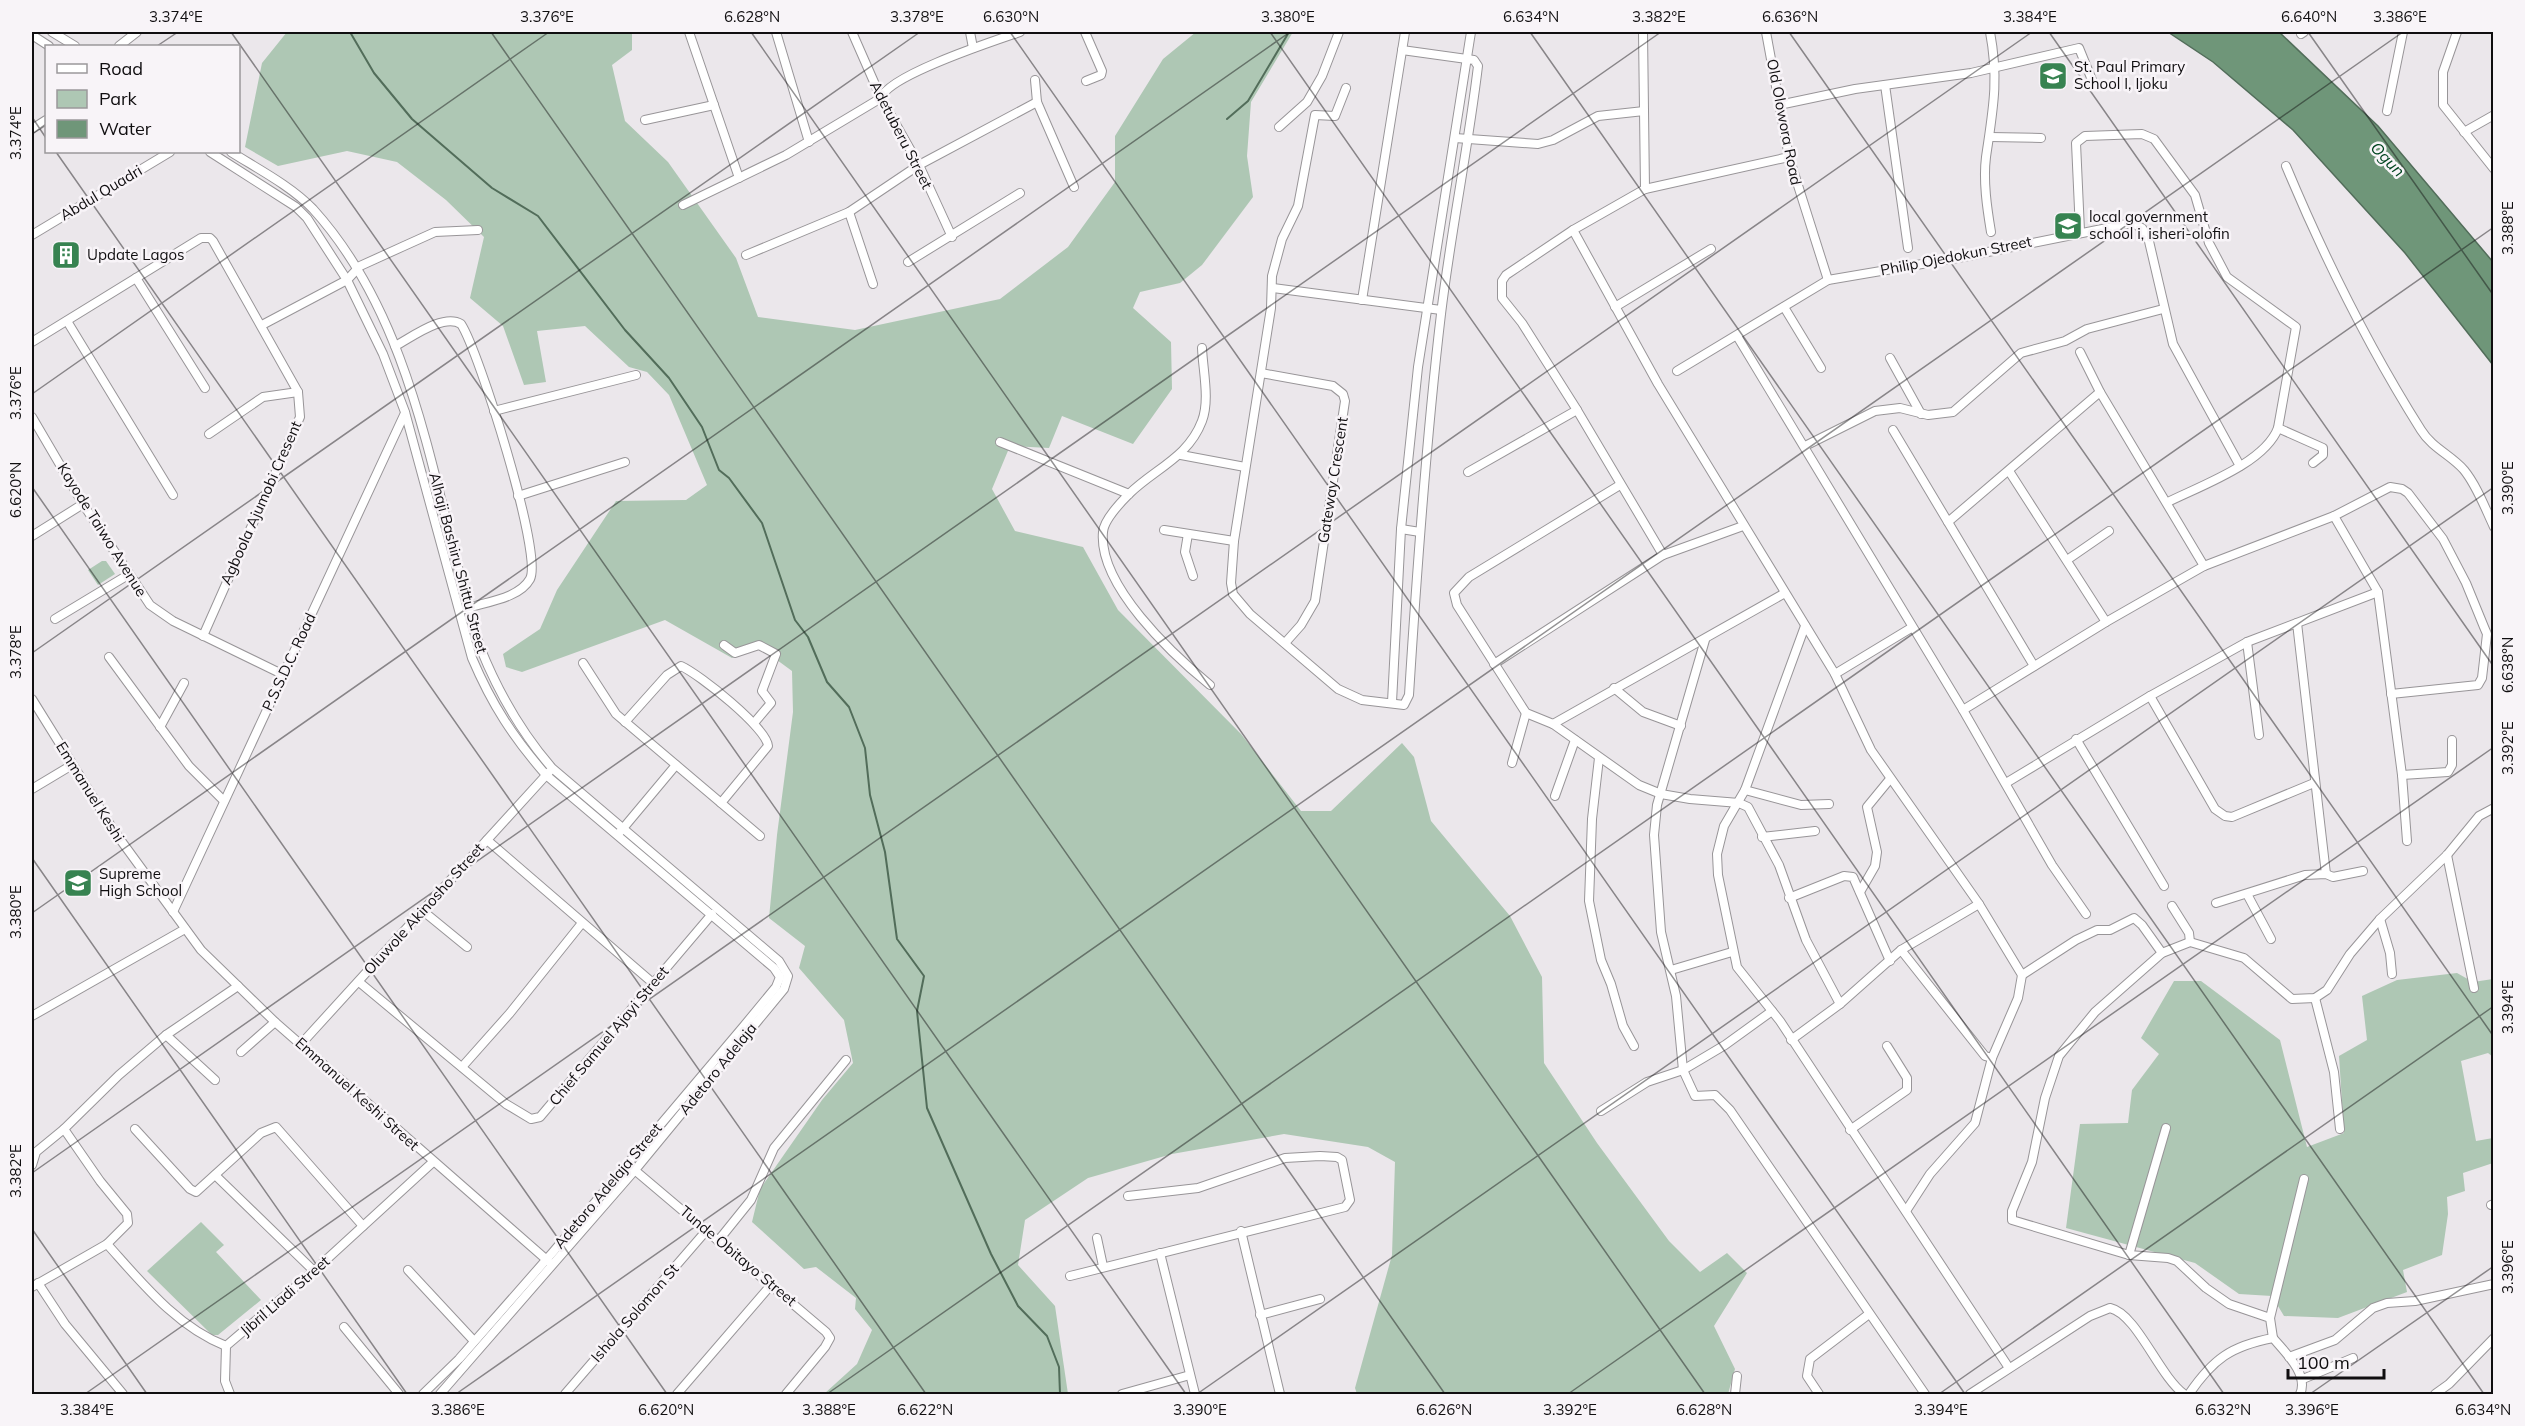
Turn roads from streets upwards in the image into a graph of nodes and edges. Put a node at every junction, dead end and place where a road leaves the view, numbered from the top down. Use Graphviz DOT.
graph roads {
  1 [pos="52,32"];
  2 [pos="137,32"];
  3 [pos="688,32"];
  4 [pos="776,32"];
  5 [pos="852,32"];
  6 [pos="970,32"];
  7 [pos="1020,32"];
  8 [pos="1085,32"];
  9 [pos="1339,32"];
  10 [pos="1405,32"];
  11 [pos="1471,32"];
  12 [pos="1643,32"];
  13 [pos="1768,32"];
  14 [pos="1990,32"];
  15 [pos="2403,32"];
  16 [pos="2457,32"];
  17 [pos="32,35"];
  18 [pos="47,45"];
  19 [pos="73,45"];
  20 [pos="120,45"];
  21 [pos="973,48"];
  22 [pos="1402,50"];
  23 [pos="1466,59"];
  24 [pos="1996,65"];
  25 [pos="1035,80"];
  26 [pos="1086,81"];
  27 [pos="1885,85"];
  28 [pos="2094,85"];
  29 [pos="1346,88"];
  30 [pos="881,99"];
  31 [pos="1037,102"];
  32 [pos="714,105"];
  33 [pos="1779,105"];
  34 [pos="1644,111"];
  35 [pos="2387,111"];
  36 [pos="2493,115"];
  37 [pos="645,120"];
  38 [pos="45,121"];
  39 [pos="1279,128"];
  40 [pos="32,129"];
  41 [pos="2464,132"];
  42 [pos="1990,137"];
  43 [pos="1455,138"];
  44 [pos="2041,138"];
  45 [pos="1470,139"];
  46 [pos="809,142"];
  47 [pos="168,153"];
  48 [pos="212,153"];
  49 [pos="232,153"];
  50 [pos="1789,158"];
  51 [pos="919,165"];
  52 [pos="2286,166"];
  53 [pos="2493,169"];
  54 [pos="739,178"];
  55 [pos="1074,187"];
  56 [pos="1645,189"];
  57 [pos="1020,193"];
  58 [pos="682,205"];
  59 [pos="849,212"];
  60 [pos="478,230"];
  61 [pos="1573,230"];
  62 [pos="2080,231"];
  63 [pos="1991,232"];
  64 [pos="32,235"];
  65 [pos="952,237"];
  66 [pos="1908,248"];
  67 [pos="1711,249"];
  68 [pos="746,255"];
  69 [pos="908,262"];
  70 [pos="357,269"];
  71 [pos="136,278"];
  72 [pos="347,280"];
  73 [pos="1828,280"];
  74 [pos="873,284"];
  75 [pos="1273,288"];
  76 [pos="1362,300"];
  77 [pos="1615,307"];
  78 [pos="1784,307"];
  79 [pos="1427,309"];
  80 [pos="2163,309"];
  81 [pos="1441,310"];
  82 [pos="67,321"];
  83 [pos="262,325"];
  84 [pos="1737,336"];
  85 [pos="32,342"];
  86 [pos="395,346"];
  87 [pos="1202,348"];
  88 [pos="2080,352"];
  89 [pos="1890,358"];
  90 [pos="1821,368"];
  91 [pos="1677,371"];
  92 [pos="1260,373"];
  93 [pos="636,375"];
  94 [pos="205,388"];
  95 [pos="298,392"];
  96 [pos="2100,392"];
  97 [pos="416,406"];
  98 [pos="1577,410"];
  99 [pos="494,411"];
  100 [pos="405,412"];
  101 [pos="1921,414"];
  102 [pos="32,417"];
  103 [pos="2278,428"];
  104 [pos="39,430"];
  105 [pos="1893,430"];
  106 [pos="209,434"];
  107 [pos="32,435"];
  108 [pos="1000,442"];
  109 [pos="1805,446"];
  110 [pos="1181,455"];
  111 [pos="625,462"];
  112 [pos="2313,463"];
  113 [pos="2240,466"];
  114 [pos="1245,467"];
  115 [pos="2009,471"];
  116 [pos="1468,472"];
  117 [pos="1620,485"];
  118 [pos="1129,494"];
  119 [pos="173,495"];
  120 [pos="518,496"];
  121 [pos="2168,502"];
  122 [pos="83,504"];
  123 [pos="2334,516"];
  124 [pos="1948,522"];
  125 [pos="1743,526"];
  126 [pos="2493,527"];
  127 [pos="1401,529"];
  128 [pos="1164,530"];
  129 [pos="2109,531"];
  130 [pos="1419,532"];
  131 [pos="1188,534"];
  132 [pos="32,536"];
  133 [pos="1234,541"];
  134 [pos="1663,555"];
  135 [pos="2067,560"];
  136 [pos="2204,566"];
  137 [pos="128,575"];
  138 [pos="1192,576"];
  139 [pos="2378,592"];
  140 [pos="1785,593"];
  141 [pos="469,607"];
  142 [pos="459,611"];
  143 [pos="55,619"];
  144 [pos="2106,622"];
  145 [pos="2297,622"];
  146 [pos="1805,626"];
  147 [pos="1911,628"];
  148 [pos="203,636"];
  149 [pos="1705,640"];
  150 [pos="2247,642"];
  151 [pos="1286,643"];
  152 [pos="724,645"];
  153 [pos="109,657"];
  154 [pos="583,663"];
  155 [pos="1494,664"];
  156 [pos="2034,666"];
  157 [pos="1835,674"];
  158 [pos="284,675"];
  159 [pos="184,683"];
  160 [pos="1210,685"];
  161 [pos="1614,688"];
  162 [pos="2391,694"];
  163 [pos="2150,696"];
  164 [pos="32,699"];
  165 [pos="1392,702"];
  166 [pos="1963,710"];
  167 [pos="1526,713"];
  168 [pos="625,722"];
  169 [pos="754,723"];
  170 [pos="1553,724"];
  171 [pos="1681,726"];
  172 [pos="160,728"];
  173 [pos="2259,735"];
  174 [pos="1575,740"];
  175 [pos="2076,740"];
  176 [pos="2452,740"];
  177 [pos="1599,758"];
  178 [pos="1512,763"];
  179 [pos="72,765"];
  180 [pos="676,765"];
  181 [pos="552,768"];
  182 [pos="546,775"];
  183 [pos="2402,775"];
  184 [pos="1890,779"];
  185 [pos="2006,783"];
  186 [pos="2314,783"];
  187 [pos="32,789"];
  188 [pos="1745,790"];
  189 [pos="1661,794"];
  190 [pos="1555,796"];
  191 [pos="224,801"];
  192 [pos="721,803"];
  193 [pos="1739,803"];
  194 [pos="1829,804"];
  195 [pos="2493,808"];
  196 [pos="1815,831"];
  197 [pos="620,832"];
  198 [pos="760,836"];
  199 [pos="1762,837"];
  200 [pos="487,840"];
  201 [pos="2407,841"];
  202 [pos="2447,855"];
  203 [pos="2363,871"];
  204 [pos="2326,874"];
  205 [pos="2164,886"];
  206 [pos="1860,892"];
  207 [pos="2247,894"];
  208 [pos="1789,898"];
  209 [pos="2216,903"];
  210 [pos="1979,904"];
  211 [pos="2172,906"];
  212 [pos="716,909"];
  213 [pos="423,911"];
  214 [pos="173,912"];
  215 [pos="2086,914"];
  216 [pos="711,916"];
  217 [pos="2380,919"];
  218 [pos="582,923"];
  219 [pos="185,928"];
  220 [pos="2271,939"];
  221 [pos="2190,942"];
  222 [pos="467,947"];
  223 [pos="1901,950"];
  224 [pos="1732,952"];
  225 [pos="2162,953"];
  226 [pos="1890,961"];
  227 [pos="1671,970"];
  228 [pos="2392,974"];
  229 [pos="783,975"];
  230 [pos="2022,975"];
  231 [pos="359,981"];
  232 [pos="654,984"];
  233 [pos="238,986"];
  234 [pos="2474,988"];
  235 [pos="2315,998"];
  236 [pos="1840,1004"];
  237 [pos="1772,1011"];
  238 [pos="32,1016"];
  239 [pos="275,1022"];
  240 [pos="166,1035"];
  241 [pos="1791,1040"];
  242 [pos="302,1043"];
  243 [pos="1634,1046"];
  244 [pos="1887,1046"];
  245 [pos="241,1052"];
  246 [pos="1992,1058"];
  247 [pos="846,1060"];
  248 [pos="462,1067"];
  249 [pos="1683,1070"];
  250 [pos="215,1080"];
  251 [pos="1601,1112"];
  252 [pos="135,1128"];
  253 [pos="2166,1128"];
  254 [pos="64,1129"];
  255 [pos="2340,1129"];
  256 [pos="1850,1130"];
  257 [pos="34,1150"];
  258 [pos="434,1162"];
  259 [pos="628,1164"];
  260 [pos="32,1165"];
  261 [pos="635,1170"];
  262 [pos="215,1175"];
  263 [pos="2304,1179"];
  264 [pos="1128,1196"];
  265 [pos="1906,1211"];
  266 [pos="363,1226"];
  267 [pos="706,1231"];
  268 [pos="1241,1231"];
  269 [pos="1097,1238"];
  270 [pos="718,1241"];
  271 [pos="107,1244"];
  272 [pos="1160,1252"];
  273 [pos="2129,1255"];
  274 [pos="549,1262"];
  275 [pos="1103,1266"];
  276 [pos="408,1270"];
  277 [pos="314,1271"];
  278 [pos="1070,1276"];
  279 [pos="2493,1284"];
  280 [pos="35,1285"];
  281 [pos="771,1285"];
  282 [pos="1320,1299"];
  283 [pos="1869,1314"];
  284 [pos="1260,1315"];
  285 [pos="2270,1318"];
  286 [pos="344,1327"];
  287 [pos="2274,1338"];
  288 [pos="2493,1338"];
  289 [pos="474,1341"];
  290 [pos="226,1346"];
  291 [pos="2289,1357"];
  292 [pos="2352,1358"];
  293 [pos="2009,1368"];
  294 [pos="1190,1375"];
  295 [pos="1737,1376"];
  296 [pos="2303,1379"];
  297 [pos="426,1394"];
  298 [pos="123,1395"];
  299 [pos="230,1395"];
  300 [pos="399,1395"];
  301 [pos="440,1395"];
  302 [pos="565,1395"];
  303 [pos="676,1395"];
  304 [pos="786,1395"];
  305 [pos="1122,1395"];
  306 [pos="1195,1395"];
  307 [pos="1280,1395"];
  308 [pos="1735,1395"];
  309 [pos="1819,1395"];
  310 [pos="1925,1395"];
  311 [pos="1970,1395"];
  312 [pos="2187,1395"];
  313 [pos="2300,1395"];
  314 [pos="2435,1395"];
  1 -- 19 [label="street"];
  2 -- 20 [label="street"];
  3 -- 32 [label="street"];
  4 -- 46 [label="street"];
  5 -- 30 [label="street, Adetuberu Street"];
  6 -- 21 [label="street"];
  7 -- 21 [label="street"];
  8 -- 26 [label="street"];
  9 -- 39 [label="street"];
  10 -- 22 [label="street"];
  11 -- 23 [label="street"];
  12 -- 34 [label="street"];
  13 -- 33 [label="street, Old Olowora Road"];
  14 -- 24 [label="street"];
  15 -- 35 [label="street"];
  16 -- 41 [label="street"];
  17 -- 18 [label="street"];
  21 -- 30 [label="street"];
  22 -- 23 [label="street"];
  22 -- 76 [label="street"];
  23 -- 43 [label="street"];
  23 -- 45 [label="street"];
  24 -- 27 [label="street"];
  24 -- 28 [label="street"];
  24 -- 42 [label="street"];
  25 -- 31 [label="street"];
  27 -- 33 [label="street"];
  27 -- 66 [label="street"];
  29 -- 75 [label="street"];
  30 -- 46 [label="street"];
  30 -- 51 [label="street, Adetuberu Street"];
  31 -- 51 [label="street"];
  31 -- 55 [label="street"];
  32 -- 37 [label="street"];
  32 -- 54 [label="street"];
  33 -- 50 [label="street, Old Olowora Road"];
  34 -- 45 [label="street"];
  34 -- 56 [label="street"];
  36 -- 41 [label="street"];
  38 -- 40 [label="street"];
  41 -- 53 [label="street"];
  42 -- 44 [label="street"];
  42 -- 63 [label="street"];
  43 -- 45 [label="street"];
  43 -- 79 [label="street"];
  45 -- 81 [label="street"];
  46 -- 54 [label="street"];
  47 -- 64 [label="street, Abdul Quadri"];
  48 -- 72 [label="street, Alhaji Bashiru Shittu Street"];
  49 -- 70 [label="street, Alhaji Bashiru Shittu Street"];
  50 -- 56 [label="street"];
  50 -- 73 [label="street, Old Olowora Road"];
  51 -- 59 [label="street"];
  51 -- 65 [label="street, Adetuberu Street"];
  52 -- 126 [label="street"];
  54 -- 58 [label="street"];
  56 -- 61 [label="street"];
  57 -- 65 [label="street"];
  59 -- 68 [label="street"];
  59 -- 74 [label="street"];
  60 -- 70 [label="street"];
  61 -- 77 [label="street"];
  61 -- 98 [label="street"];
  62 -- 73 [label="street, Philip Ojedokun Street"];
  62 -- 80 [label="street, Philip Ojedokun Street"];
  62 -- 103 [label="street"];
  65 -- 69 [label="street"];
  67 -- 77 [label="street"];
  70 -- 72 [label="street"];
  70 -- 86 [label="street, Alhaji Bashiru Shittu Street"];
  71 -- 82 [label="street, Agboola Ajumobi Cresent"];
  71 -- 83 [label="street, Agboola Ajumobi Cresent"];
  71 -- 94 [label="street"];
  72 -- 83 [label="street"];
  72 -- 100 [label="street, Alhaji Bashiru Shittu Street"];
  73 -- 78 [label="street, Philip Ojedokun Street"];
  75 -- 76 [label="street"];
  75 -- 92 [label="street"];
  76 -- 79 [label="street"];
  77 -- 125 [label="street"];
  78 -- 84 [label="street, Philip Ojedokun Street"];
  78 -- 90 [label="street"];
  79 -- 81 [label="street"];
  79 -- 127 [label="street"];
  80 -- 101 [label="street"];
  80 -- 113 [label="street, Philip Ojedokun Street"];
  81 -- 130 [label="street"];
  82 -- 85 [label="street, Agboola Ajumobi Cresent"];
  82 -- 119 [label="street"];
  83 -- 95 [label="street, Agboola Ajumobi Cresent"];
  84 -- 91 [label="street, Philip Ojedokun Street"];
  84 -- 109 [label="street"];
  86 -- 97 [label="street, Alhaji Bashiru Shittu Street"];
  86 -- 99 [label="street"];
  87 -- 110 [label="street"];
  88 -- 96 [label="street"];
  89 -- 101 [label="street"];
  92 -- 114 [label="street"];
  92 -- 151 [label="street, Gateway Crescent"];
  93 -- 99 [label="street"];
  95 -- 106 [label="street"];
  95 -- 148 [label="street, Agboola Ajumobi Cresent"];
  96 -- 115 [label="street"];
  96 -- 121 [label="street"];
  97 -- 100 [label="street"];
  97 -- 141 [label="street, Alhaji Bashiru Shittu Street"];
  98 -- 116 [label="street"];
  98 -- 117 [label="street"];
  99 -- 120 [label="street"];
  100 -- 142 [label="street, Alhaji Bashiru Shittu Street"];
  100 -- 158 [label="street, P.S.S.D.C. Road"];
  101 -- 109 [label="street"];
  102 -- 104 [label="street, Kayode Taiwo Avenue"];
  103 -- 112 [label="street"];
  103 -- 113 [label="street"];
  104 -- 107 [label="street"];
  104 -- 122 [label="street, Kayode Taiwo Avenue"];
  105 -- 124 [label="street"];
  108 -- 118 [label="street"];
  109 -- 147 [label="street"];
  110 -- 114 [label="street"];
  110 -- 118 [label="street"];
  111 -- 120 [label="street"];
  113 -- 121 [label="street"];
  114 -- 133 [label="street"];
  115 -- 124 [label="street"];
  115 -- 135 [label="street"];
  117 -- 134 [label="street"];
  117 -- 155 [label="street"];
  118 -- 160 [label="street"];
  120 -- 141 [label="street"];
  121 -- 136 [label="street"];
  122 -- 132 [label="street"];
  122 -- 137 [label="street, Kayode Taiwo Avenue"];
  123 -- 136 [label="street"];
  123 -- 139 [label="street"];
  123 -- 162 [label="street"];
  124 -- 156 [label="street"];
  125 -- 134 [label="street"];
  125 -- 140 [label="street"];
  127 -- 130 [label="street"];
  127 -- 165 [label="street"];
  128 -- 131 [label="street"];
  129 -- 135 [label="street"];
  130 -- 165 [label="street"];
  131 -- 133 [label="street"];
  131 -- 138 [label="street"];
  133 -- 151 [label="street"];
  134 -- 155 [label="street"];
  135 -- 144 [label="street"];
  136 -- 144 [label="street"];
  137 -- 143 [label="street"];
  137 -- 148 [label="street, Kayode Taiwo Avenue"];
  139 -- 145 [label="street"];
  139 -- 162 [label="street"];
  140 -- 146 [label="street"];
  140 -- 149 [label="street"];
  141 -- 142 [label="street"];
  141 -- 181 [label="street, Alhaji Bashiru Shittu Street"];
  142 -- 182 [label="street, Alhaji Bashiru Shittu Street"];
  144 -- 156 [label="street"];
  145 -- 150 [label="street"];
  145 -- 186 [label="street"];
  146 -- 157 [label="street"];
  146 -- 188 [label="street"];
  147 -- 157 [label="street"];
  147 -- 166 [label="street"];
  148 -- 158 [label="street, Kayode Taiwo Avenue"];
  149 -- 161 [label="street"];
  149 -- 171 [label="street"];
  150 -- 163 [label="street"];
  150 -- 173 [label="street"];
  151 -- 165 [label="street"];
  152 -- 169 [label="street"];
  153 -- 172 [label="street"];
  154 -- 168 [label="street"];
  155 -- 167 [label="street"];
  156 -- 166 [label="street"];
  157 -- 184 [label="street"];
  158 -- 191 [label="street, P.S.S.D.C. Road"];
  159 -- 172 [label="street"];
  161 -- 170 [label="street"];
  161 -- 171 [label="street"];
  162 -- 183 [label="street"];
  163 -- 175 [label="street"];
  163 -- 186 [label="street"];
  164 -- 179 [label="street, Emmanuel Keshi"];
  166 -- 185 [label="street"];
  167 -- 170 [label="street"];
  167 -- 178 [label="street"];
  168 -- 169 [label="street"];
  168 -- 180 [label="street"];
  169 -- 192 [label="street"];
  170 -- 174 [label="street"];
  171 -- 189 [label="street"];
  172 -- 191 [label="street"];
  174 -- 177 [label="street"];
  174 -- 190 [label="street"];
  175 -- 185 [label="street"];
  175 -- 205 [label="street"];
  176 -- 183 [label="street"];
  177 -- 189 [label="street"];
  177 -- 243 [label="street"];
  179 -- 187 [label="street"];
  179 -- 214 [label="street, Emmanuel Keshi"];
  180 -- 192 [label="street"];
  180 -- 197 [label="street"];
  181 -- 182 [label="street, Oluwole Akinosho Street"];
  181 -- 197 [label="street, Alhaji Bashiru Shittu Street"];
  182 -- 197 [label="street, Alhaji Bashiru Shittu Street"];
  182 -- 200 [label="street, Oluwole Akinosho Street"];
  183 -- 201 [label="street"];
  184 -- 206 [label="street"];
  184 -- 210 [label="street"];
  185 -- 215 [label="street"];
  186 -- 204 [label="street"];
  188 -- 193 [label="street"];
  188 -- 194 [label="street"];
  189 -- 193 [label="street"];
  189 -- 227 [label="street"];
  191 -- 214 [label="street, P.S.S.D.C. Road"];
  192 -- 198 [label="street"];
  193 -- 199 [label="street"];
  193 -- 224 [label="street"];
  195 -- 202 [label="street"];
  196 -- 199 [label="street"];
  197 -- 212 [label="street, Alhaji Bashiru Shittu Street"];
  197 -- 216 [label="street, Alhaji Bashiru Shittu Street"];
  199 -- 208 [label="street"];
  200 -- 213 [label="street, Oluwole Akinosho Street"];
  200 -- 218 [label="street"];
  202 -- 217 [label="street"];
  202 -- 234 [label="street"];
  203 -- 204 [label="street"];
  204 -- 207 [label="street"];
  206 -- 208 [label="street"];
  206 -- 226 [label="street"];
  207 -- 209 [label="street"];
  207 -- 220 [label="street"];
  208 -- 236 [label="street"];
  210 -- 223 [label="street"];
  210 -- 230 [label="street"];
  211 -- 221 [label="street"];
  212 -- 216 [label="street, Chief Samuel Ajayi Street"];
  212 -- 229 [label="street, Alhaji Bashiru Shittu Street"];
  213 -- 222 [label="street"];
  213 -- 231 [label="street, Oluwole Akinosho Street"];
  214 -- 219 [label="street, Emmanuel Keshi Street"];
  216 -- 229 [label="street, Alhaji Bashiru Shittu Street"];
  216 -- 232 [label="street, Chief Samuel Ajayi Street"];
  217 -- 228 [label="street"];
  217 -- 235 [label="street"];
  218 -- 232 [label="street"];
  218 -- 248 [label="street"];
  219 -- 233 [label="street, Emmanuel Keshi Street"];
  219 -- 238 [label="street"];
  221 -- 225 [label="street"];
  221 -- 235 [label="street"];
  223 -- 226 [label="street"];
  223 -- 246 [label="street"];
  224 -- 227 [label="street"];
  224 -- 237 [label="street"];
  225 -- 230 [label="street"];
  225 -- 273 [label="street"];
  226 -- 236 [label="street"];
  227 -- 249 [label="street"];
  229 -- 259 [label="street, Adetoro Adelaja Street"];
  229 -- 261 [label="street, Adetoro Adelaja"];
  230 -- 246 [label="street"];
  231 -- 242 [label="street, Oluwole Akinosho Street"];
  231 -- 248 [label="street, Chief Samuel Ajayi Street"];
  232 -- 248 [label="street, Chief Samuel Ajayi Street"];
  233 -- 239 [label="street, Emmanuel Keshi Street"];
  233 -- 240 [label="street"];
  235 -- 255 [label="street"];
  236 -- 241 [label="street"];
  237 -- 241 [label="street"];
  237 -- 249 [label="street"];
  239 -- 242 [label="street, Emmanuel Keshi Street"];
  239 -- 245 [label="street"];
  240 -- 250 [label="street"];
  240 -- 254 [label="street"];
  241 -- 256 [label="street"];
  242 -- 258 [label="street, Emmanuel Keshi Street"];
  244 -- 256 [label="street"];
  246 -- 265 [label="street"];
  247 -- 270 [label="street"];
  249 -- 251 [label="street"];
  249 -- 283 [label="street"];
  252 -- 262 [label="street"];
  253 -- 273 [label="street"];
  254 -- 257 [label="street"];
  254 -- 271 [label="street"];
  256 -- 265 [label="street"];
  257 -- 260 [label="street"];
  258 -- 266 [label="street, Jibril Liadi Street"];
  258 -- 274 [label="street, Emmanuel Keshi Street"];
  259 -- 261 [label="street, Tunde Obitayo Street"];
  259 -- 274 [label="street, Adetoro Adelaja Street"];
  261 -- 267 [label="street, Tunde Obitayo Street"];
  261 -- 274 [label="street, Adetoro Adelaja"];
  262 -- 266 [label="street"];
  262 -- 277 [label="street"];
  263 -- 285 [label="street"];
  264 -- 268 [label="street"];
  265 -- 293 [label="street"];
  266 -- 277 [label="street, Jibril Liadi Street"];
  267 -- 270 [label="street, Tunde Obitayo Street"];
  267 -- 302 [label="street, Ishola Solomon St"];
  268 -- 272 [label="street"];
  268 -- 284 [label="street"];
  269 -- 275 [label="street"];
  270 -- 281 [label="street, Tunde Obitayo Street"];
  271 -- 280 [label="street"];
  271 -- 290 [label="street, Jibril Liadi Street"];
  272 -- 275 [label="street"];
  272 -- 294 [label="street"];
  273 -- 285 [label="street"];
  274 -- 289 [label="street, Adetoro Adelaja Street"];
  274 -- 301 [label="street, Adetoro Adelaja"];
  275 -- 278 [label="street"];
  276 -- 289 [label="street"];
  277 -- 290 [label="street, Jibril Liadi Street"];
  279 -- 291 [label="street"];
  280 -- 298 [label="street"];
  281 -- 303 [label="street"];
  281 -- 304 [label="street, Tunde Obitayo Street"];
  282 -- 284 [label="street"];
  283 -- 309 [label="street"];
  283 -- 310 [label="street"];
  284 -- 307 [label="street"];
  285 -- 287 [label="street"];
  286 -- 300 [label="street"];
  287 -- 291 [label="street"];
  287 -- 312 [label="street"];
  288 -- 314 [label="street"];
  289 -- 297 [label="street, Adetoro Adelaja Street"];
  290 -- 299 [label="street"];
  291 -- 296 [label="street"];
  292 -- 296 [label="street"];
  293 -- 311 [label="street"];
  293 -- 312 [label="street"];
  294 -- 305 [label="street"];
  294 -- 306 [label="street"];
  295 -- 308 [label="street"];
  296 -- 313 [label="street"];
}
